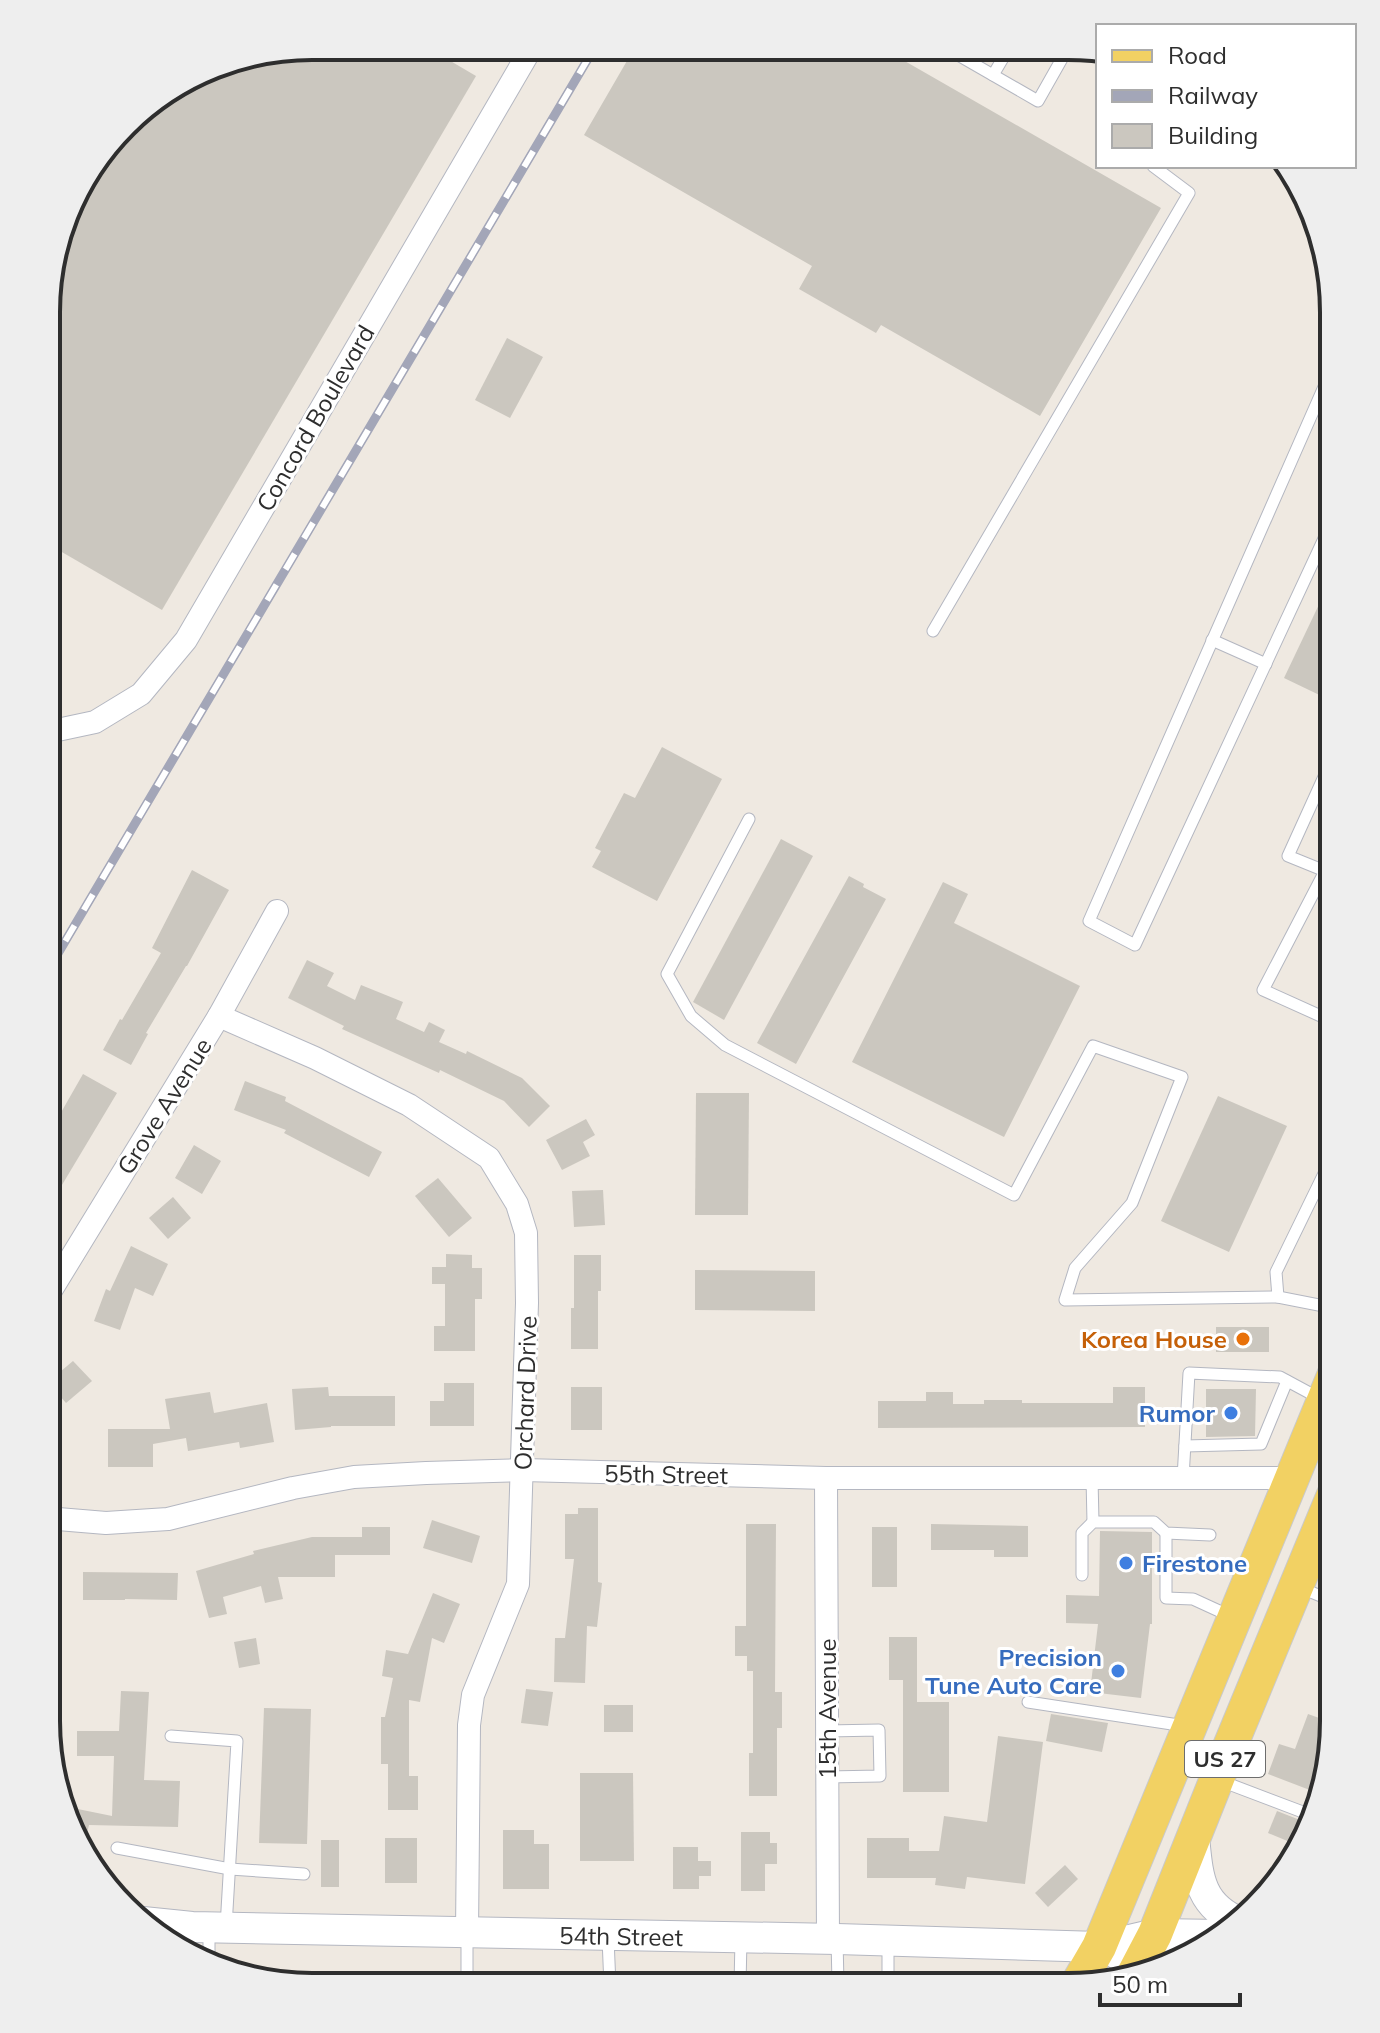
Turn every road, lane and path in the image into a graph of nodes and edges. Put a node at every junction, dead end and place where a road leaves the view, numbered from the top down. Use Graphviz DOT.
graph roads {
  1 [pos="524,60"];
  2 [pos="970,60"];
  3 [pos="1002,60"];
  4 [pos="1061,60"];
  5 [pos="993,75"];
  6 [pos="1156,168"];
  7 [pos="1320,396"];
  8 [pos="1320,548"];
  9 [pos="933,631"];
  10 [pos="1212,640"];
  11 [pos="1266,664"];
  12 [pos="60,729"];
  13 [pos="1320,786"];
  14 [pos="749,819"];
  15 [pos="1320,869"];
  16 [pos="1320,881"];
  17 [pos="277,911"];
  18 [pos="1320,1015"];
  19 [pos="219,1016"];
  20 [pos="1319,1183"];
  21 [pos="60,1276"];
  22 [pos="1278,1297"];
  23 [pos="1319,1305"];
  24 [pos="1287,1381"];
  25 [pos="1319,1386"];
  26 [pos="1319,1411"];
  27 [pos="1185,1446"];
  28 [pos="523,1470"];
  29 [pos="826,1478"];
  30 [pos="1092,1478"];
  31 [pos="1183,1478"];
  32 [pos="1291,1478"];
  33 [pos="60,1519"];
  34 [pos="1093,1522"];
  35 [pos="1166,1533"];
  36 [pos="1210,1535"];
  37 [pos="1319,1535"];
  38 [pos="1082,1575"];
  39 [pos="1296,1587"];
  40 [pos="1319,1596"];
  41 [pos="1234,1618"];
  42 [pos="1028,1702"];
  43 [pos="1190,1727"];
  44 [pos="827,1731"];
  45 [pos="171,1736"];
  46 [pos="827,1777"];
  47 [pos="1217,1780"];
  48 [pos="1303,1812"];
  49 [pos="1194,1837"];
  50 [pos="117,1848"];
  51 [pos="230,1869"];
  52 [pos="304,1874"];
  53 [pos="1227,1916"];
  54 [pos="168,1927"];
  55 [pos="467,1933"];
  56 [pos="608,1935"];
  57 [pos="215,1937"];
  58 [pos="741,1938"];
  59 [pos="832,1939"];
  60 [pos="888,1940"];
  61 [pos="1099,1947"];
  62 [pos="1180,1947"];
  63 [pos="1143,1957"];
  64 [pos="1085,1972"];
  65 [pos="467,1973"];
  66 [pos="609,1973"];
  67 [pos="740,1973"];
  68 [pos="836,1973"];
  69 [pos="888,1973"];
  1 -- 12 [label="street, Concord Boulevard"];
  2 -- 5 [label="lane"];
  3 -- 5 [label="lane"];
  4 -- 5 [label="lane"];
  6 -- 9 [label="lane"];
  7 -- 10 [label="lane"];
  8 -- 11 [label="lane"];
  10 -- 11 [label="lane"];
  10 -- 11 [label="lane"];
  13 -- 15 [label="lane"];
  14 -- 22 [label="lane"];
  16 -- 18 [label="lane"];
  17 -- 19 [label="street, Grove Avenue"];
  19 -- 21 [label="street, Grove Avenue"];
  19 -- 28 [label="street, Orchard Drive"];
  20 -- 22 [label="lane"];
  22 -- 23 [label="lane"];
  24 -- 25 [label="lane"];
  24 -- 27 [label="lane"];
  24 -- 27 [label="lane"];
  26 -- 32 [label="main road, US 27"];
  27 -- 31 [label="lane"];
  28 -- 29 [label="street, 55th Street"];
  28 -- 33 [label="street, 55th Street"];
  28 -- 55 [label="street, Orchard Drive"];
  29 -- 30 [label="street, 55th Street"];
  29 -- 44 [label="street, 15th Avenue"];
  30 -- 31 [label="street, 55th Street"];
  30 -- 34 [label="lane"];
  31 -- 32 [label="street, 55th Street"];
  32 -- 41 [label="main road, US 27"];
  34 -- 35 [label="lane"];
  34 -- 38 [label="lane"];
  35 -- 36 [label="lane"];
  35 -- 41 [label="lane"];
  37 -- 39 [label="main road, US 27"];
  39 -- 40 [label="lane"];
  39 -- 47 [label="main road, US 27"];
  41 -- 43 [label="main road, US 27"];
  42 -- 43 [label="lane"];
  43 -- 61 [label="main road, US 27"];
  44 -- 46 [label="street, 15th Avenue"];
  44 -- 46 [label="lane"];
  45 -- 51 [label="lane"];
  46 -- 59 [label="street, 15th Avenue"];
  47 -- 48 [label="lane"];
  47 -- 49 [label="main road, US 27"];
  49 -- 53 [label="main road"];
  49 -- 63 [label="main road, US 27"];
  50 -- 51 [label="lane"];
  51 -- 52 [label="lane"];
  51 -- 57 [label="lane"];
  54 -- 57 [label="main road, 54th Street"];
  55 -- 56 [label="main road, 54th Street"];
  55 -- 57 [label="main road, 54th Street"];
  55 -- 65 [label="lane"];
  56 -- 58 [label="main road, 54th Street"];
  56 -- 66 [label="lane"];
  58 -- 59 [label="main road, 54th Street"];
  58 -- 67 [label="lane"];
  59 -- 60 [label="main road, 54th Street"];
  59 -- 68 [label="lane"];
  60 -- 61 [label="main road, 54th Street"];
  60 -- 69 [label="lane"];
  61 -- 63 [label="main road, 54th Street"];
  61 -- 64 [label="main road, US 27"];
  62 -- 63 [label="main road"];
}
